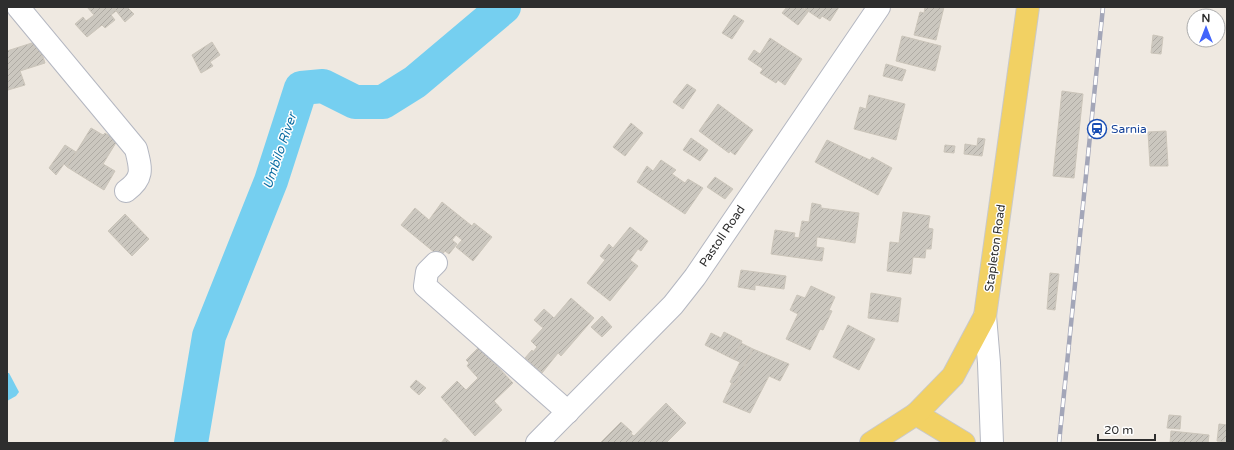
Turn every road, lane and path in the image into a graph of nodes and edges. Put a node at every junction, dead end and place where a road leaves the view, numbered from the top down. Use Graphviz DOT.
graph roads {
  1 [pos="18,7"];
  2 [pos="879,7"];
  3 [pos="1028,7"];
  4 [pos="126,191"];
  5 [pos="436,263"];
  6 [pos="985,316"];
  7 [pos="568,412"];
  8 [pos="916,414"];
  9 [pos="538,443"];
  10 [pos="871,443"];
  11 [pos="964,443"];
  12 [pos="992,443"];
  1 -- 4 [label="street"];
  2 -- 7 [label="street, Pastoll Road"];
  3 -- 6 [label="main road, Stapleton Road"];
  5 -- 7 [label="street"];
  6 -- 8 [label="main road, Stapleton Road"];
  6 -- 12 [label="street"];
  7 -- 9 [label="street, Pastoll Road"];
  8 -- 10 [label="main road, Stapleton Road"];
  8 -- 11 [label="main road"];
}
